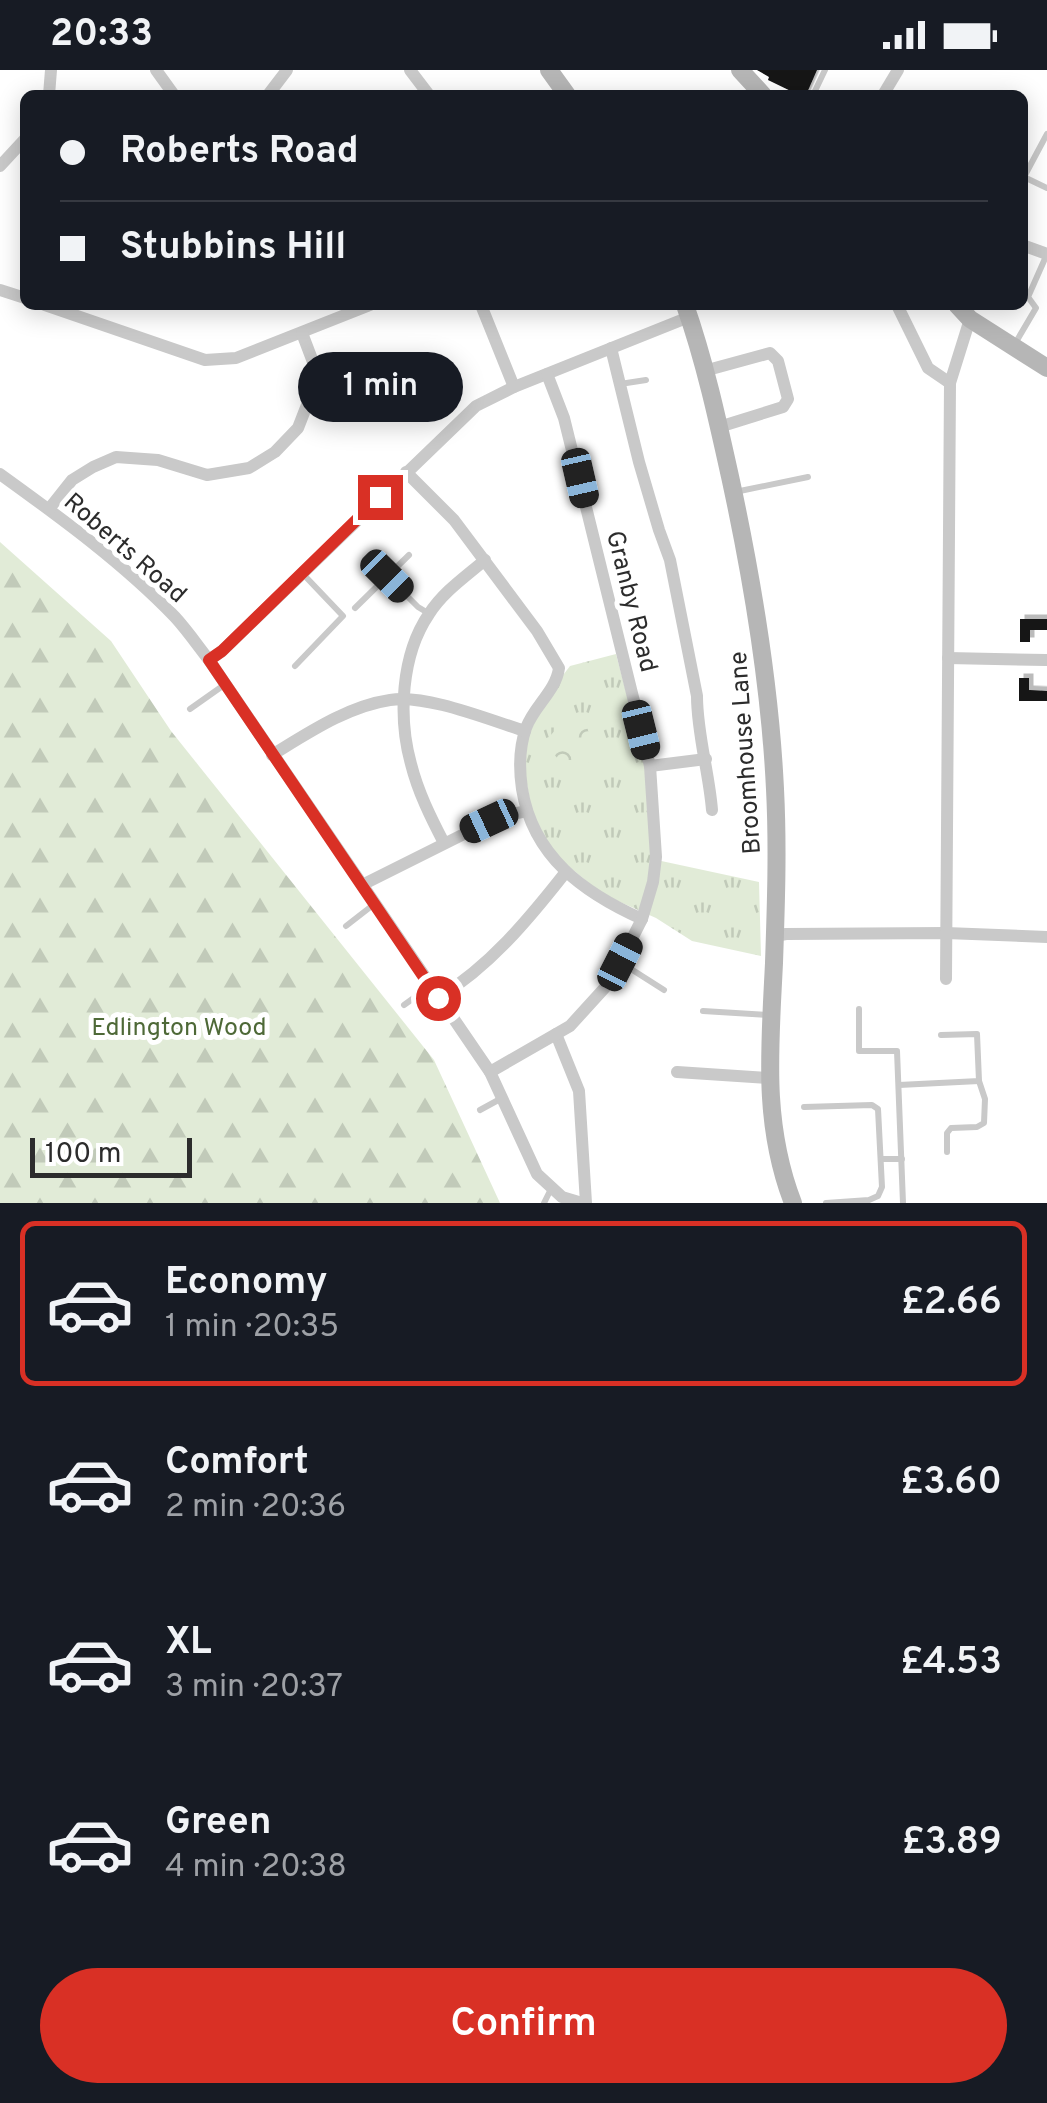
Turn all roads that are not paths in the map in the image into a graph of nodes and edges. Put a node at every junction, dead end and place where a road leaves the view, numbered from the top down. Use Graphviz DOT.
graph roads {
  1 [pos="410,70"];
  2 [pos="740,70"];
  3 [pos="425,90"];
  4 [pos="758,90"];
  5 [pos="1047,134"];
  6 [pos="20,144"];
  7 [pos="0,166"];
  8 [pos="1028,170"];
  9 [pos="1047,254"];
  10 [pos="1033,304"];
  11 [pos="1044,305"];
  12 [pos="357,310"];
  13 [pos="483,310"];
  14 [pos="899,310"];
  15 [pos="687,311"];
  16 [pos="86,312"];
  17 [pos="963,312"];
  18 [pos="302,332"];
  19 [pos="611,348"];
  20 [pos="1013,348"];
  21 [pos="1047,368"];
  22 [pos="704,371"];
  23 [pos="547,374"];
  24 [pos="646,380"];
  25 [pos="950,382"];
  26 [pos="620,384"];
  27 [pos="514,386"];
  28 [pos="719,427"];
  29 [pos="406,472"];
  30 [pos="0,474"];
  31 [pos="808,477"];
  32 [pos="734,492"];
  33 [pos="49,509"];
  34 [pos="409,556"];
  35 [pos="485,560"];
  36 [pos="302,573"];
  37 [pos="387,576"];
  38 [pos="354,608"];
  39 [pos="429,614"];
  40 [pos="948,658"];
  41 [pos="209,660"];
  42 [pos="1046,660"];
  43 [pos="295,666"];
  44 [pos="225,684"];
  45 [pos="405,700"];
  46 [pos="190,709"];
  47 [pos="525,731"];
  48 [pos="272,754"];
  49 [pos="706,759"];
  50 [pos="650,766"];
  51 [pos="712,810"];
  52 [pos="527,811"];
  53 [pos="444,843"];
  54 [pos="565,873"];
  55 [pos="362,885"];
  56 [pos="374,904"];
  57 [pos="642,919"];
  58 [pos="346,926"];
  59 [pos="946,934"];
  60 [pos="775,936"];
  61 [pos="1047,937"];
  62 [pos="620,962"];
  63 [pos="946,979"];
  64 [pos="664,990"];
  65 [pos="434,992"];
  66 [pos="404,1005"];
  67 [pos="859,1008"];
  68 [pos="704,1012"];
  69 [pos="771,1015"];
  70 [pos="556,1034"];
  71 [pos="941,1035"];
  72 [pos="490,1072"];
  73 [pos="677,1072"];
  74 [pos="769,1078"];
  75 [pos="978,1082"];
  76 [pos="899,1085"];
  77 [pos="503,1098"];
  78 [pos="804,1108"];
  79 [pos="480,1110"];
  80 [pos="947,1152"];
  81 [pos="880,1159"];
  82 [pos="902,1159"];
  83 [pos="552,1188"];
  84 [pos="826,1202"];
  85 [pos="544,1203"];
  86 [pos="584,1203"];
  87 [pos="792,1203"];
  88 [pos="903,1203"];
  1 -- 3 [label="street"];
  2 -- 4 [label="street"];
  5 -- 8 [label="lane"];
  6 -- 7 [label="street"];
  9 -- 10 [label="lane"];
  10 -- 11 [label="lane"];
  10 -- 20 [label="lane"];
  12 -- 18 [label="street"];
  13 -- 27 [label="street"];
  14 -- 25 [label="street"];
  15 -- 19 [label="street"];
  15 -- 22 [label="street, Broomhouse Lane"];
  16 -- 18 [label="street"];
  17 -- 20 [label="street"];
  17 -- 25 [label="street"];
  18 -- 33 [label="street"];
  19 -- 23 [label="street"];
  19 -- 26 [label="street"];
  20 -- 21 [label="street"];
  22 -- 28 [label="street, Broomhouse Lane"];
  22 -- 28 [label="street"];
  23 -- 27 [label="street"];
  23 -- 50 [label="street, Granby Road"];
  24 -- 26 [label="lane"];
  25 -- 40 [label="street"];
  26 -- 49 [label="street"];
  27 -- 29 [label="street"];
  28 -- 32 [label="street, Broomhouse Lane"];
  29 -- 35 [label="street"];
  29 -- 36 [label="street"];
  30 -- 33 [label="street, Roberts Road"];
  31 -- 32 [label="lane"];
  32 -- 60 [label="street, Broomhouse Lane"];
  33 -- 41 [label="street, Roberts Road"];
  34 -- 37 [label="lane"];
  35 -- 39 [label="street"];
  35 -- 47 [label="street"];
  36 -- 41 [label="street"];
  36 -- 43 [label="lane"];
  37 -- 38 [label="lane"];
  37 -- 39 [label="lane"];
  39 -- 45 [label="street"];
  40 -- 42 [label="street"];
  40 -- 59 [label="street"];
  41 -- 44 [label="street, Roberts Road"];
  44 -- 46 [label="lane"];
  44 -- 48 [label="street, Roberts Road"];
  45 -- 47 [label="street"];
  45 -- 48 [label="street"];
  45 -- 53 [label="street"];
  47 -- 52 [label="street"];
  48 -- 55 [label="street, Roberts Road"];
  49 -- 50 [label="street"];
  49 -- 51 [label="street"];
  50 -- 57 [label="street, Granby Road"];
  52 -- 53 [label="street"];
  52 -- 54 [label="street"];
  53 -- 55 [label="street"];
  54 -- 57 [label="street"];
  54 -- 65 [label="street"];
  55 -- 56 [label="street, Roberts Road"];
  56 -- 58 [label="lane"];
  56 -- 65 [label="street, Roberts Road"];
  57 -- 62 [label="street, Granby Road"];
  59 -- 60 [label="street"];
  59 -- 61 [label="street"];
  59 -- 63 [label="street"];
  60 -- 69 [label="street, Broomhouse Lane"];
  62 -- 64 [label="lane"];
  62 -- 70 [label="street, Granby Road"];
  65 -- 66 [label="lane"];
  65 -- 72 [label="street, Roberts Road"];
  67 -- 76 [label="lane"];
  68 -- 69 [label="lane"];
  69 -- 74 [label="street, Broomhouse Lane"];
  70 -- 72 [label="street, Granby Road"];
  70 -- 86 [label="street"];
  71 -- 75 [label="lane"];
  72 -- 77 [label="street, Roberts Road"];
  73 -- 74 [label="street"];
  74 -- 87 [label="street, Broomhouse Lane"];
  75 -- 76 [label="lane"];
  75 -- 80 [label="lane"];
  76 -- 82 [label="lane"];
  77 -- 79 [label="lane"];
  77 -- 83 [label="street, Roberts Road"];
  78 -- 81 [label="lane"];
  81 -- 82 [label="lane"];
  81 -- 84 [label="lane"];
  82 -- 88 [label="lane"];
  83 -- 85 [label="lane"];
  83 -- 86 [label="street, Roberts Road"];
}
